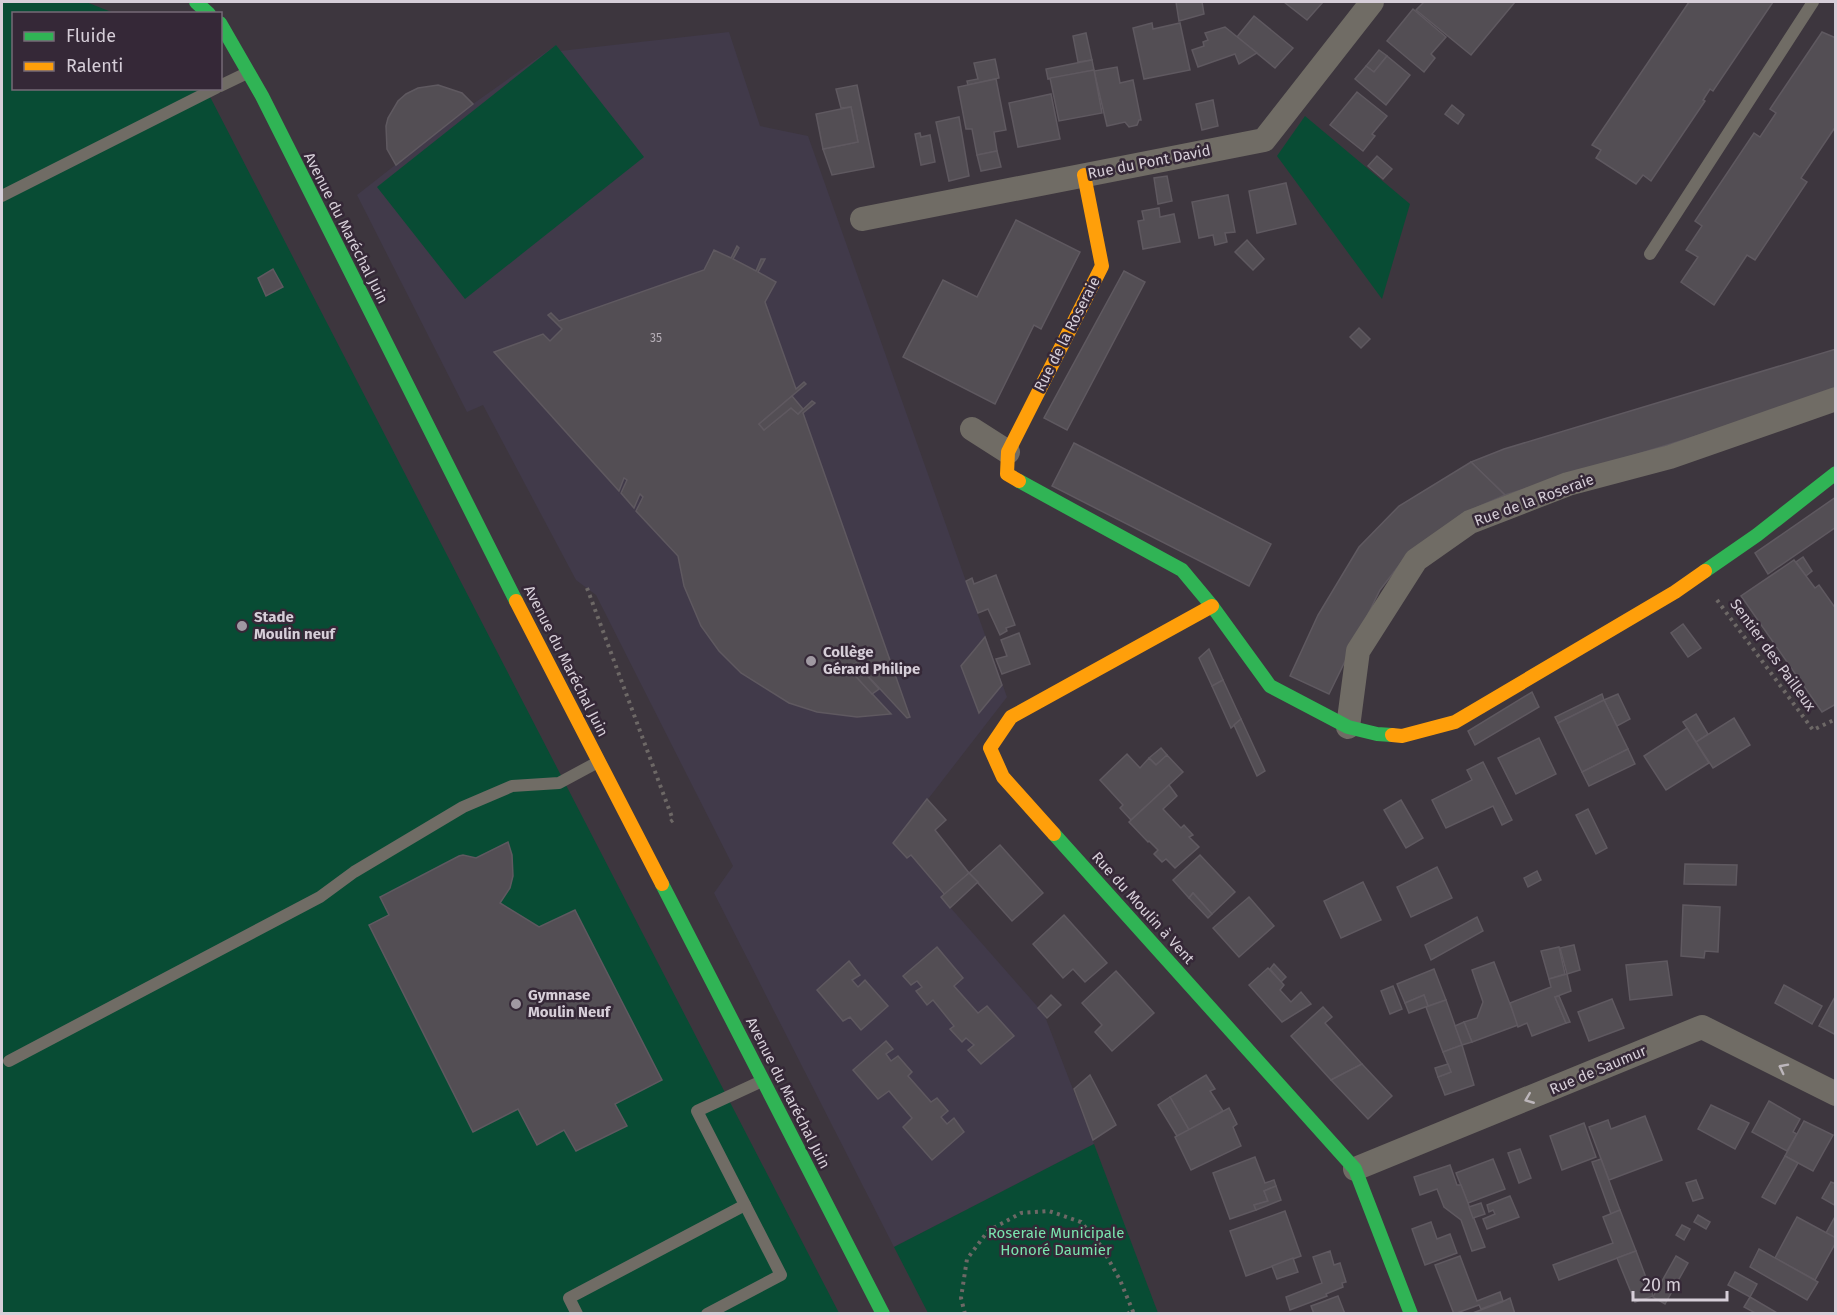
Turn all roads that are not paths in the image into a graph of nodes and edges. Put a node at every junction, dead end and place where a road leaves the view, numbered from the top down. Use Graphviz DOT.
graph roads {
  1 [pos="196,2"];
  2 [pos="1372,2"];
  3 [pos="1813,2"];
  4 [pos="209,12"];
  5 [pos="222,27"];
  6 [pos="248,73"];
  7 [pos="222,85"];
  8 [pos="212,90"];
  9 [pos="1084,175"];
  10 [pos="2,196"];
  11 [pos="862,219"];
  12 [pos="1650,254"];
  13 [pos="1836,399"];
  14 [pos="972,429"];
  15 [pos="1008,452"];
  16 [pos="1836,473"];
  17 [pos="1212,606"];
  18 [pos="1348,728"];
  19 [pos="599,762"];
  20 [pos="9,1061"];
  21 [pos="763,1081"];
  22 [pos="1836,1094"];
  23 [pos="1355,1169"];
  24 [pos="745,1205"];
  25 [pos="577,1314"];
  26 [pos="707,1314"];
  27 [pos="883,1314"];
  28 [pos="1411,1314"];
  1 -- 4 [label="street"];
  2 -- 9 [label="street, Rue du Pont David"];
  3 -- 12 [label="lane"];
  5 -- 6 [label="street, Avenue du Maréchal Juin"];
  6 -- 7 [label="lane"];
  6 -- 19 [label="street, Avenue du Maréchal Juin"];
  8 -- 10 [label="lane"];
  9 -- 11 [label="street, Rue du Pont David"];
  9 -- 15 [label="street, Rue de la Roseraie"];
  13 -- 18 [label="street, Rue de la Roseraie"];
  14 -- 15 [label="street"];
  15 -- 17 [label="street"];
  16 -- 18 [label="street"];
  17 -- 18 [label="street"];
  17 -- 23 [label="street, Rue du Moulin à Vent"];
  19 -- 20 [label="lane"];
  19 -- 21 [label="street, Avenue du Maréchal Juin"];
  21 -- 24 [label="lane"];
  21 -- 27 [label="street, Avenue du Maréchal Juin"];
  22 -- 23 [label="street, Rue de Saumur, one-way"];
  23 -- 28 [label="street, Rue du Moulin à Vent"];
  24 -- 25 [label="lane"];
  24 -- 26 [label="lane"];
}
